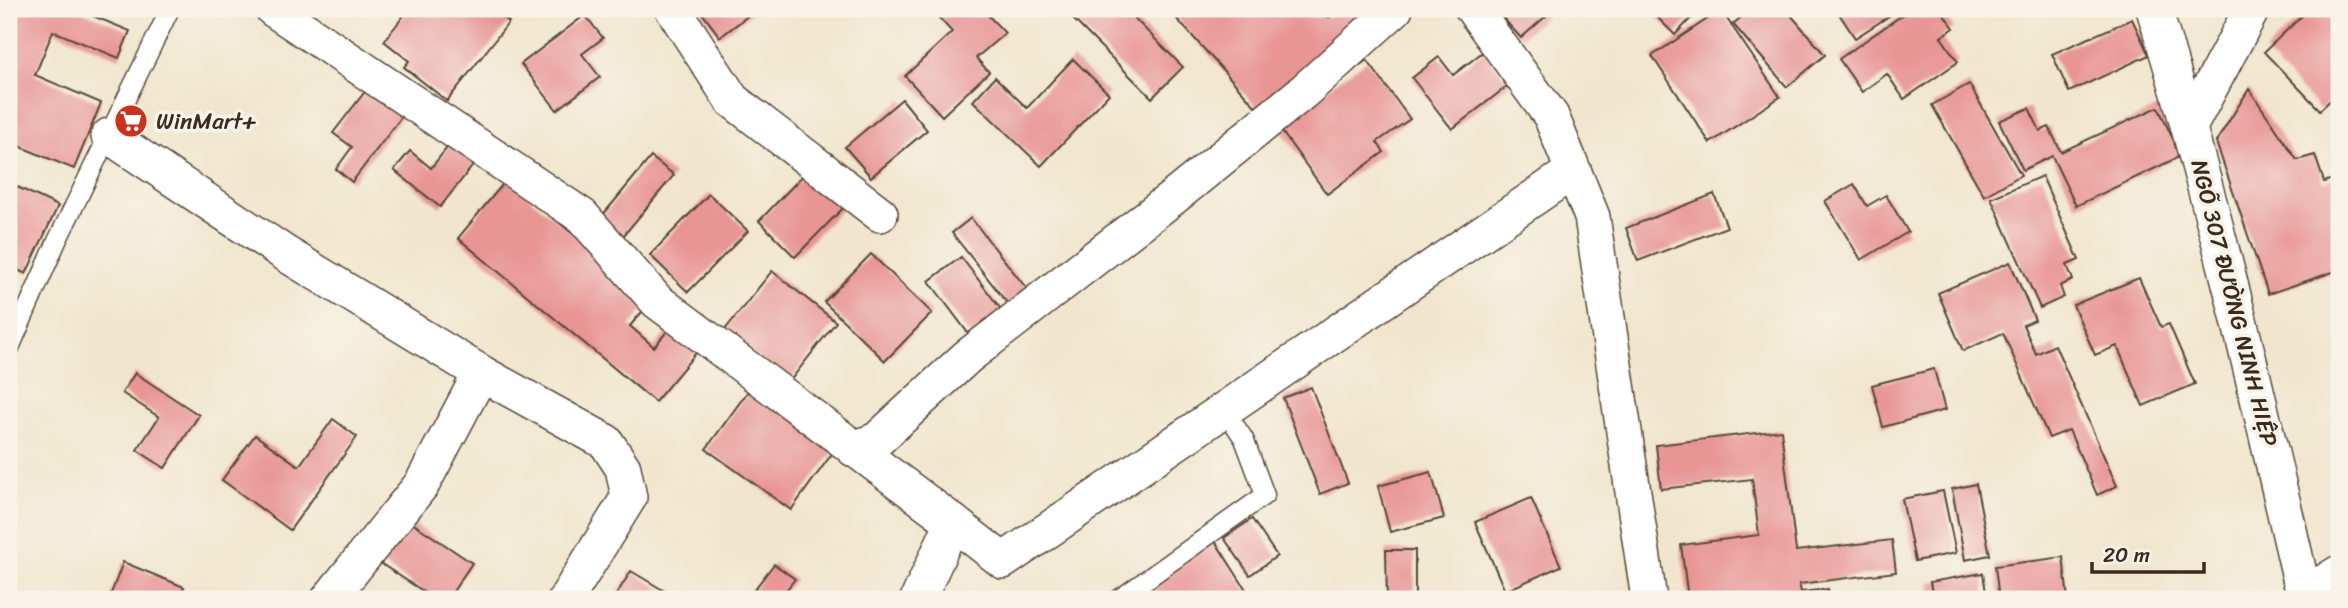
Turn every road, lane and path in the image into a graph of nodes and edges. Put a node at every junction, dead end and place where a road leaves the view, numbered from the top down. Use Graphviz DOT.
graph roads {
  1 [pos="170,9"];
  2 [pos="273,9"];
  3 [pos="673,9"];
  4 [pos="1395,9"];
  5 [pos="1473,9"];
  6 [pos="2154,9"];
  7 [pos="2252,9"];
  8 [pos="2190,125"];
  9 [pos="108,136"];
  10 [pos="1573,171"];
  11 [pos="880,214"];
  12 [pos="9,350"];
  13 [pos="481,373"];
  14 [pos="1224,409"];
  15 [pos="854,449"];
  16 [pos="953,522"];
  17 [pos="2339,573"];
  18 [pos="2304,597"];
  19 [pos="329,599"];
  20 [pos="566,599"];
  21 [pos="918,599"];
  22 [pos="1119,599"];
  23 [pos="1648,599"];
  1 -- 9 [label="lane"];
  2 -- 15 [label="street"];
  3 -- 11 [label="street"];
  4 -- 15 [label="street"];
  5 -- 10 [label="street"];
  6 -- 8 [label="street, NGÕ 307 ĐƯỜNG NINH HIỆP"];
  7 -- 8 [label="street"];
  8 -- 18 [label="street, NGÕ 307 ĐƯỜNG NINH HIỆP"];
  9 -- 12 [label="lane"];
  9 -- 13 [label="street"];
  10 -- 14 [label="street"];
  10 -- 23 [label="street"];
  13 -- 19 [label="street"];
  13 -- 20 [label="street"];
  14 -- 16 [label="street"];
  14 -- 22 [label="lane"];
  15 -- 16 [label="street"];
  16 -- 21 [label="street"];
  17 -- 18 [label="street"];
}
